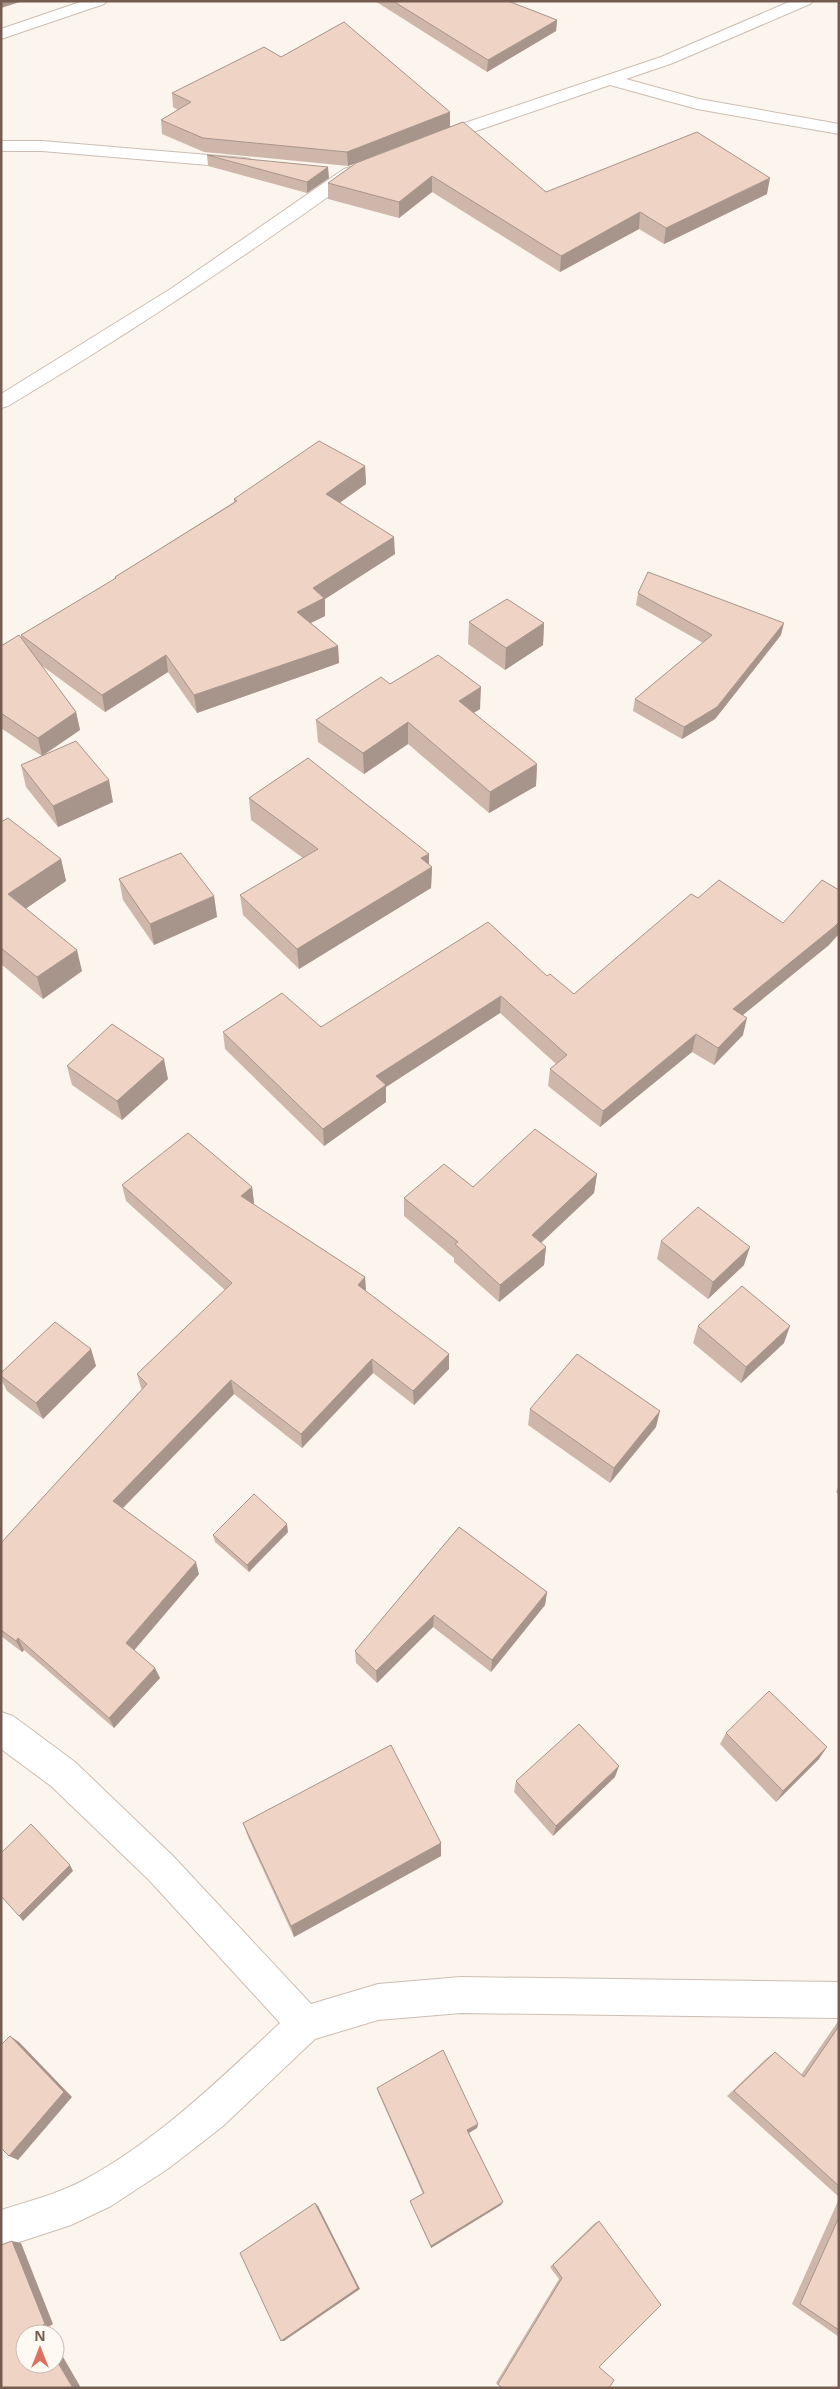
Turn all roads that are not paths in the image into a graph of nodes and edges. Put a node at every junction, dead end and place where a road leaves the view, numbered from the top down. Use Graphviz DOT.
graph roads {
  1 [pos="99,1"];
  2 [pos="804,1"];
  3 [pos="1,34"];
  4 [pos="607,79"];
  5 [pos="839,129"];
  6 [pos="1,146"];
  7 [pos="417,146"];
  8 [pos="375,163"];
  9 [pos="261,164"];
  10 [pos="320,170"];
  11 [pos="350,173"];
  12 [pos="1,402"];
  13 [pos="1,1728"];
  14 [pos="839,2000"];
  15 [pos="305,2024"];
  16 [pos="1,2229"];
  1 -- 3 [label="street"];
  2 -- 4 [label="street"];
  4 -- 5 [label="street"];
  4 -- 7 [label="street"];
  6 -- 9 [label="street"];
  8 -- 11 [label="street"];
  10 -- 11 [label="street"];
  11 -- 12 [label="street"];
  13 -- 15 [label="street"];
  14 -- 15 [label="street"];
  15 -- 16 [label="street"];
}
